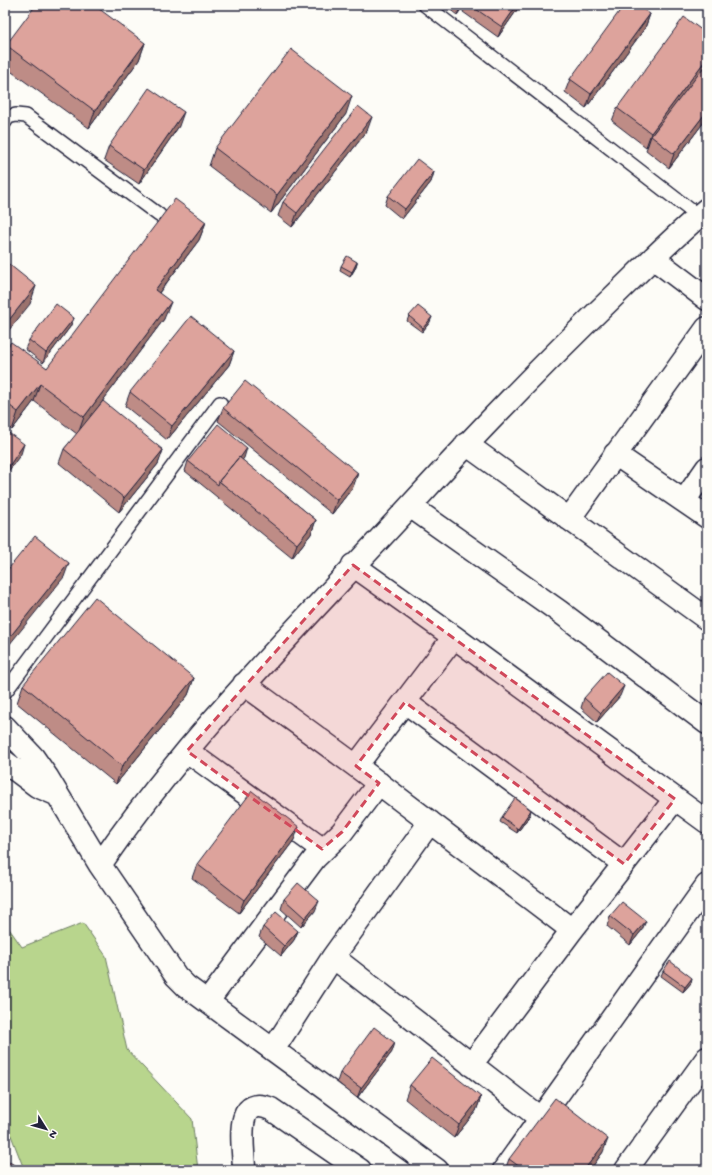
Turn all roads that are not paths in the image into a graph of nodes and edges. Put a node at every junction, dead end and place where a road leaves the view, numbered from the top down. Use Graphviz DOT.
graph roads {
  1 [pos="425,5"];
  2 [pos="5,122"];
  3 [pos="703,213"];
  4 [pos="159,215"];
  5 [pos="653,258"];
  6 [pos="707,299"];
  7 [pos="707,328"];
  8 [pos="220,403"];
  9 [pos="466,444"];
  10 [pos="616,454"];
  11 [pos="707,468"];
  12 [pos="684,501"];
  13 [pos="410,506"];
  14 [pos="707,517"];
  15 [pos="569,519"];
  16 [pos="353,566"];
  17 [pos="707,620"];
  18 [pos="454,637"];
  19 [pos="244,684"];
  20 [pos="5,692"];
  21 [pos="406,702"];
  22 [pos="707,723"];
  23 [pos="5,727"];
  24 [pos="187,751"];
  25 [pos="5,762"];
  26 [pos="356,766"];
  27 [pos="379,784"];
  28 [pos="56,794"];
  29 [pos="675,799"];
  30 [pos="430,822"];
  31 [pos="707,822"];
  32 [pos="322,850"];
  33 [pos="624,864"];
  34 [pos="100,865"];
  35 [pos="707,885"];
  36 [pos="572,930"];
  37 [pos="333,957"];
  38 [pos="208,1001"];
  39 [pos="273,1050"];
  40 [pos="707,1058"];
  41 [pos="471,1065"];
  42 [pos="540,1118"];
  43 [pos="631,1168"];
  44 [pos="244,1170"];
  45 [pos="360,1170"];
  46 [pos="436,1170"];
  47 [pos="504,1170"];
  1 -- 3 [label="lane"];
  2 -- 4 [label="lane"];
  3 -- 5 [label="street"];
  5 -- 6 [label="street"];
  5 -- 9 [label="street"];
  7 -- 10 [label="street"];
  8 -- 20 [label="lane"];
  9 -- 13 [label="street"];
  9 -- 15 [label="street"];
  10 -- 12 [label="street"];
  10 -- 15 [label="street"];
  11 -- 12 [label="street"];
  12 -- 14 [label="street"];
  13 -- 16 [label="street"];
  13 -- 22 [label="street"];
  15 -- 17 [label="street"];
  16 -- 18 [label="street"];
  16 -- 19 [label="street"];
  18 -- 21 [label="street"];
  18 -- 29 [label="street"];
  19 -- 24 [label="street"];
  19 -- 26 [label="street"];
  21 -- 26 [label="street"];
  21 -- 33 [label="street"];
  23 -- 28 [label="street"];
  24 -- 32 [label="street"];
  24 -- 34 [label="street"];
  25 -- 28 [label="street"];
  26 -- 27 [label="street"];
  27 -- 30 [label="street"];
  27 -- 32 [label="street"];
  28 -- 34 [label="street"];
  29 -- 31 [label="street"];
  29 -- 33 [label="street"];
  30 -- 36 [label="street"];
  30 -- 37 [label="street"];
  32 -- 38 [label="street"];
  33 -- 36 [label="street"];
  34 -- 38 [label="street"];
  35 -- 42 [label="street"];
  36 -- 41 [label="street"];
  37 -- 39 [label="street"];
  37 -- 41 [label="street"];
  38 -- 39 [label="street"];
  39 -- 46 [label="street"];
  40 -- 43 [label="street"];
  41 -- 42 [label="street"];
  42 -- 47 [label="street"];
  44 -- 45 [label="street"];
}
